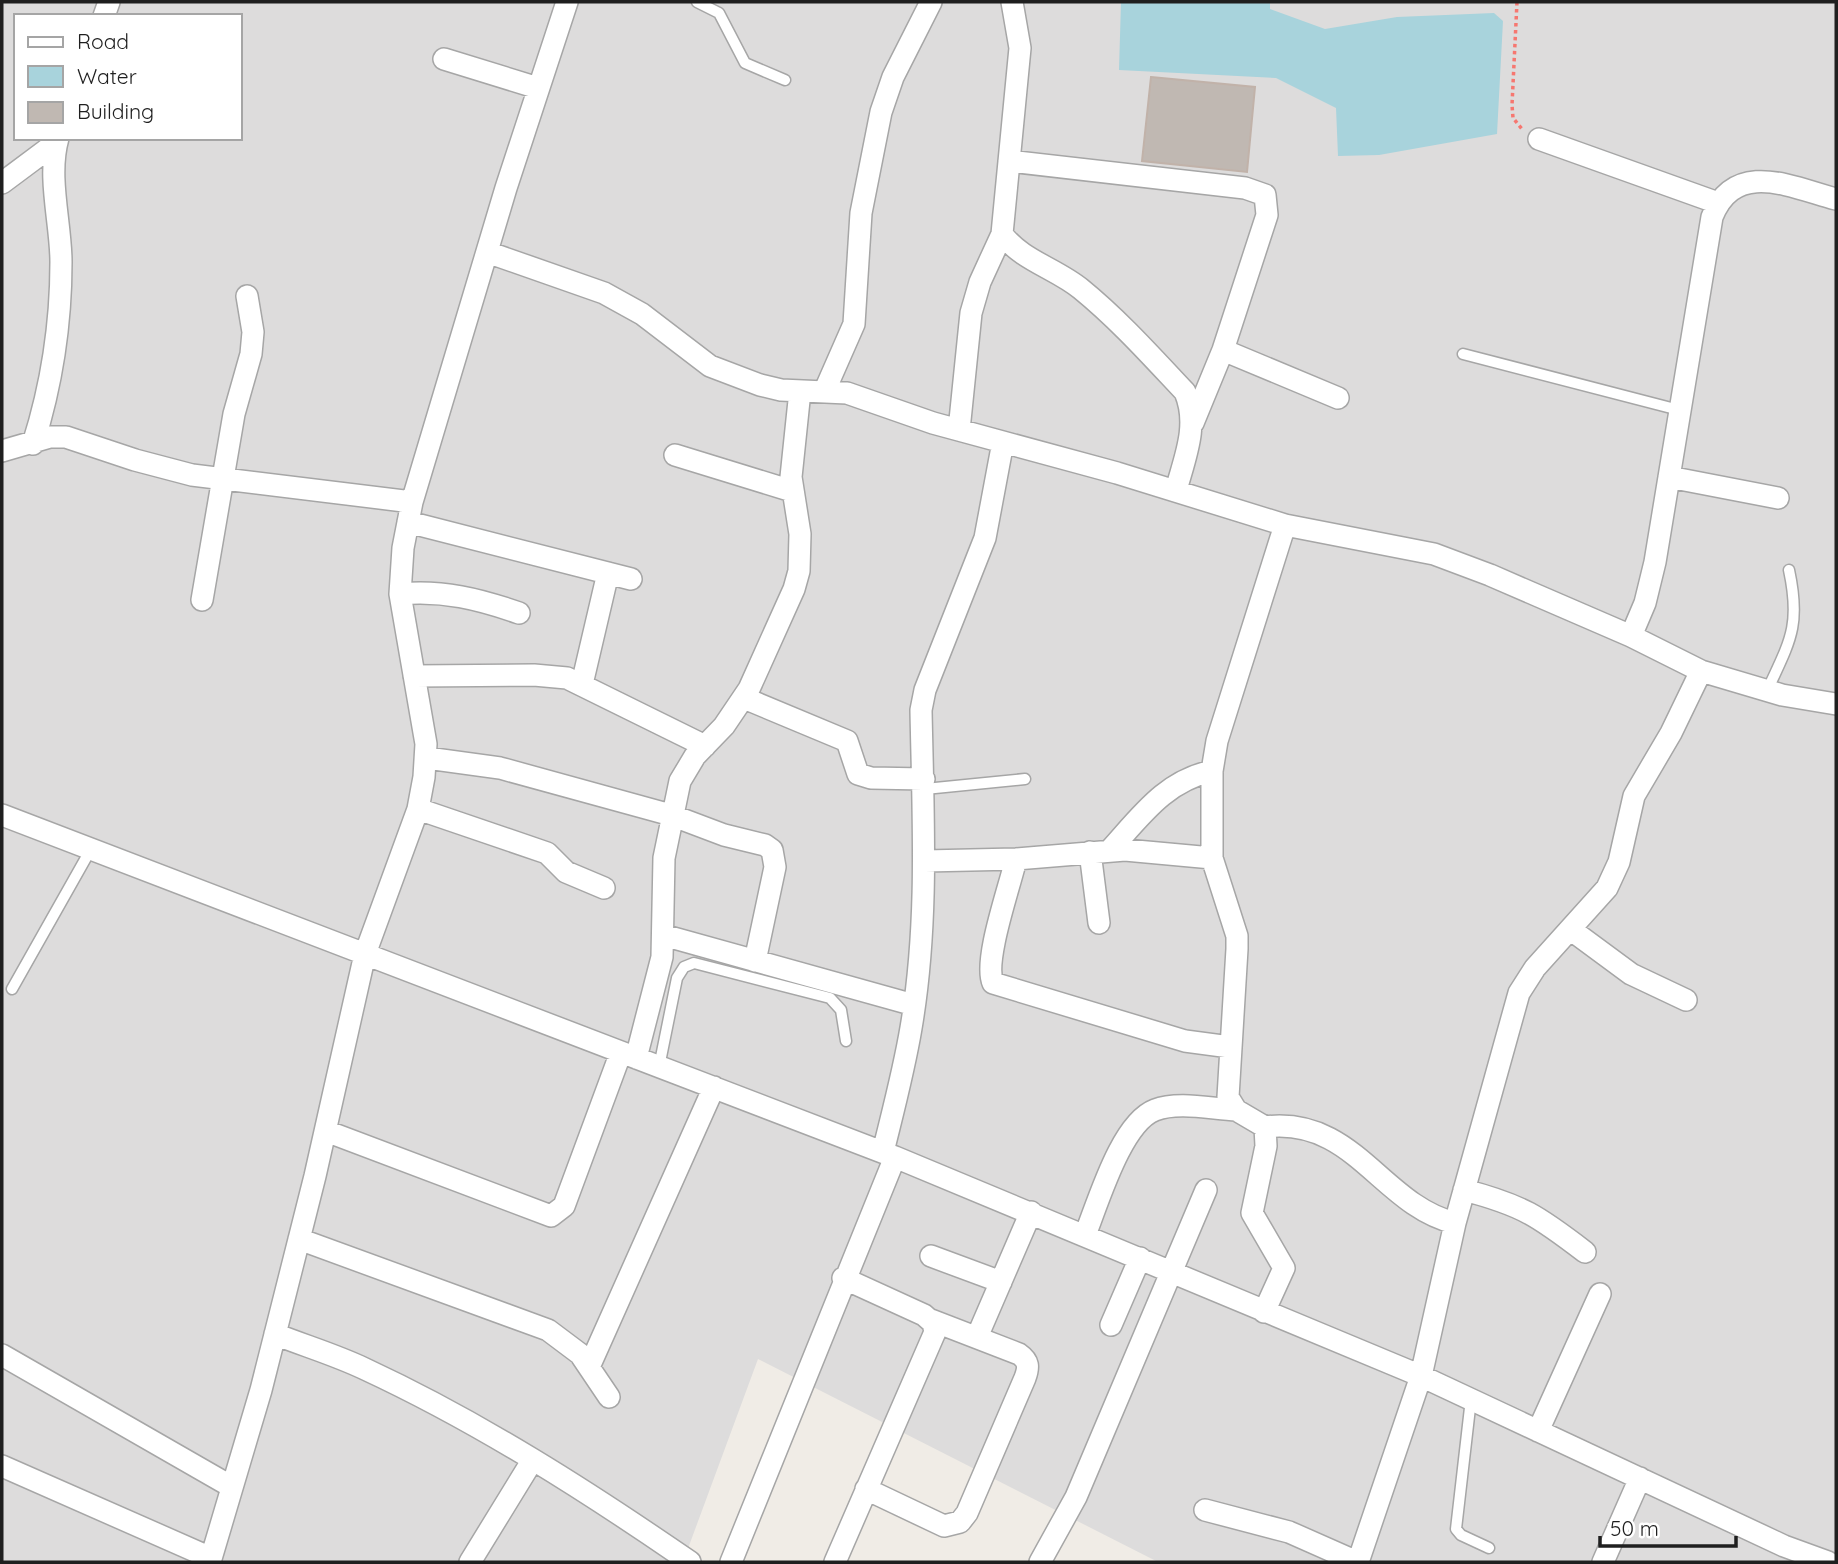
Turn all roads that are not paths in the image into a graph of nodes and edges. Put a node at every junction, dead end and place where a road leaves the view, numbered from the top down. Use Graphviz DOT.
graph roads {
  1 [pos="567,2"];
  2 [pos="697,2"];
  3 [pos="931,2"];
  4 [pos="1012,2"];
  5 [pos="444,59"];
  6 [pos="785,80"];
  7 [pos="538,88"];
  8 [pos="1539,139"];
  9 [pos="58,140"];
  10 [pos="1009,161"];
  11 [pos="2,183"];
  12 [pos="1836,199"];
  13 [pos="1718,203"];
  14 [pos="1002,234"];
  15 [pos="487,251"];
  16 [pos="247,296"];
  17 [pos="1223,350"];
  18 [pos="1463,354"];
  19 [pos="825,390"];
  20 [pos="800,391"];
  21 [pos="1338,398"];
  22 [pos="1679,410"];
  23 [pos="1193,423"];
  24 [pos="959,430"];
  25 [pos="1003,442"];
  26 [pos="33,444"];
  27 [pos="2,451"];
  28 [pos="675,455"];
  29 [pos="1669,477"];
  30 [pos="225,479"];
  31 [pos="1176,490"];
  32 [pos="792,491"];
  33 [pos="1778,498"];
  34 [pos="410,512"];
  35 [pos="1285,525"];
  36 [pos="1789,570"];
  37 [pos="608,573"];
  38 [pos="631,579"];
  39 [pos="400,594"];
  40 [pos="202,600"];
  41 [pos="519,614"];
  42 [pos="1631,636"];
  43 [pos="1700,671"];
  44 [pos="414,676"];
  45 [pos="582,684"];
  46 [pos="1767,691"];
  47 [pos="744,698"];
  48 [pos="1836,704"];
  49 [pos="705,746"];
  50 [pos="426,758"];
  51 [pos="1212,771"];
  52 [pos="1025,779"];
  53 [pos="924,784"];
  54 [pos="418,809"];
  55 [pos="2,815"];
  56 [pos="671,815"];
  57 [pos="91,849"];
  58 [pos="1100,851"];
  59 [pos="1212,858"];
  60 [pos="1016,859"];
  61 [pos="925,861"];
  62 [pos="604,888"];
  63 [pos="1099,923"];
  64 [pos="1570,929"];
  65 [pos="663,935"];
  66 [pos="365,954"];
  67 [pos="755,961"];
  68 [pos="12,989"];
  69 [pos="1686,1000"];
  70 [pos="914,1005"];
  71 [pos="846,1041"];
  72 [pos="1230,1047"];
  73 [pos="629,1055"];
  74 [pos="659,1066"];
  75 [pos="714,1087"];
  76 [pos="1236,1110"];
  77 [pos="1265,1127"];
  78 [pos="326,1130"];
  79 [pos="889,1155"];
  80 [pos="1206,1190"];
  81 [pos="1464,1190"];
  82 [pos="1031,1212"];
  83 [pos="1455,1223"];
  84 [pos="1085,1235"];
  85 [pos="299,1239"];
  86 [pos="1585,1252"];
  87 [pos="932,1256"];
  88 [pos="1140,1258"];
  89 [pos="1171,1271"];
  90 [pos="843,1279"];
  91 [pos="1000,1282"];
  92 [pos="1600,1294"];
  93 [pos="1264,1312"];
  94 [pos="931,1320"];
  95 [pos="1111,1325"];
  96 [pos="275,1334"];
  97 [pos="976,1337"];
  98 [pos="2,1355"];
  99 [pos="589,1367"];
  100 [pos="1421,1376"];
  101 [pos="609,1396"];
  102 [pos="1471,1399"];
  103 [pos="1538,1431"];
  104 [pos="533,1461"];
  105 [pos="2,1466"];
  106 [pos="1640,1478"];
  107 [pos="232,1487"];
  108 [pos="866,1489"];
  109 [pos="1205,1510"];
  110 [pos="1489,1548"];
  111 [pos="210,1560"];
  112 [pos="470,1562"];
  113 [pos="690,1562"];
  114 [pos="731,1562"];
  115 [pos="835,1562"];
  116 [pos="1040,1562"];
  117 [pos="1358,1562"];
  118 [pos="1603,1562"];
  119 [pos="1828,1562"];
  1 -- 7 [label="street"];
  2 -- 6 [label="lane"];
  3 -- 19 [label="street"];
  4 -- 10 [label="street"];
  5 -- 7 [label="street"];
  7 -- 15 [label="street"];
  8 -- 13 [label="street"];
  9 -- 11 [label="street"];
  9 -- 26 [label="street"];
  10 -- 14 [label="street"];
  10 -- 17 [label="street"];
  12 -- 13 [label="street"];
  13 -- 22 [label="street"];
  14 -- 23 [label="street"];
  14 -- 24 [label="street"];
  15 -- 20 [label="street"];
  15 -- 34 [label="street"];
  16 -- 30 [label="street"];
  17 -- 21 [label="street"];
  17 -- 23 [label="street"];
  18 -- 22 [label="lane"];
  19 -- 20 [label="street"];
  19 -- 24 [label="street"];
  20 -- 32 [label="street"];
  22 -- 29 [label="street"];
  23 -- 31 [label="street"];
  24 -- 25 [label="street"];
  25 -- 31 [label="street"];
  25 -- 53 [label="street"];
  26 -- 27 [label="street"];
  26 -- 30 [label="street"];
  28 -- 32 [label="street"];
  29 -- 33 [label="street"];
  29 -- 42 [label="street"];
  30 -- 34 [label="street"];
  30 -- 40 [label="street"];
  31 -- 35 [label="street"];
  32 -- 47 [label="street"];
  34 -- 37 [label="street"];
  34 -- 39 [label="street"];
  35 -- 42 [label="street"];
  35 -- 51 [label="street"];
  36 -- 46 [label="lane"];
  37 -- 38 [label="street"];
  37 -- 45 [label="street"];
  39 -- 41 [label="street"];
  39 -- 44 [label="street"];
  42 -- 43 [label="street"];
  43 -- 46 [label="street"];
  43 -- 64 [label="street"];
  44 -- 45 [label="street"];
  44 -- 50 [label="street"];
  45 -- 49 [label="street"];
  46 -- 48 [label="street"];
  47 -- 49 [label="street"];
  47 -- 53 [label="street"];
  49 -- 56 [label="street"];
  50 -- 54 [label="street"];
  50 -- 56 [label="street"];
  51 -- 58 [label="street"];
  51 -- 59 [label="street"];
  52 -- 53 [label="lane"];
  53 -- 61 [label="street"];
  54 -- 62 [label="street"];
  54 -- 66 [label="street"];
  55 -- 57 [label="street"];
  56 -- 65 [label="street"];
  56 -- 67 [label="street"];
  57 -- 66 [label="street"];
  57 -- 68 [label="lane"];
  58 -- 59 [label="street"];
  58 -- 60 [label="street"];
  58 -- 63 [label="street"];
  59 -- 72 [label="street"];
  60 -- 61 [label="street"];
  60 -- 72 [label="street"];
  61 -- 70 [label="street"];
  64 -- 69 [label="street"];
  64 -- 81 [label="street"];
  65 -- 67 [label="street"];
  65 -- 73 [label="street"];
  66 -- 73 [label="street"];
  66 -- 78 [label="street"];
  67 -- 70 [label="street"];
  70 -- 79 [label="street"];
  71 -- 74 [label="lane"];
  72 -- 76 [label="street"];
  73 -- 74 [label="street"];
  73 -- 78 [label="street"];
  74 -- 75 [label="street"];
  75 -- 79 [label="street"];
  75 -- 99 [label="street"];
  76 -- 77 [label="street"];
  76 -- 84 [label="street"];
  77 -- 83 [label="street"];
  77 -- 93 [label="street"];
  78 -- 85 [label="street"];
  79 -- 82 [label="street"];
  79 -- 90 [label="street"];
  80 -- 89 [label="street"];
  81 -- 83 [label="street"];
  81 -- 86 [label="street"];
  82 -- 84 [label="street"];
  82 -- 91 [label="street"];
  83 -- 100 [label="street"];
  84 -- 88 [label="street"];
  85 -- 96 [label="street"];
  85 -- 99 [label="street"];
  87 -- 91 [label="street"];
  88 -- 89 [label="street"];
  88 -- 95 [label="street"];
  89 -- 93 [label="street"];
  89 -- 116 [label="street"];
  90 -- 94 [label="street"];
  90 -- 114 [label="street"];
  91 -- 97 [label="street"];
  92 -- 103 [label="street"];
  93 -- 100 [label="street"];
  94 -- 97 [label="street"];
  94 -- 108 [label="street"];
  96 -- 104 [label="street"];
  96 -- 107 [label="street"];
  97 -- 108 [label="street"];
  98 -- 107 [label="street"];
  99 -- 101 [label="street"];
  100 -- 102 [label="street"];
  100 -- 117 [label="street"];
  102 -- 103 [label="street"];
  102 -- 110 [label="lane"];
  103 -- 106 [label="street"];
  104 -- 112 [label="street"];
  104 -- 113 [label="street"];
  105 -- 111 [label="street"];
  106 -- 118 [label="street"];
  106 -- 119 [label="street"];
  107 -- 111 [label="street"];
  108 -- 115 [label="street"];
  109 -- 117 [label="street"];
}
